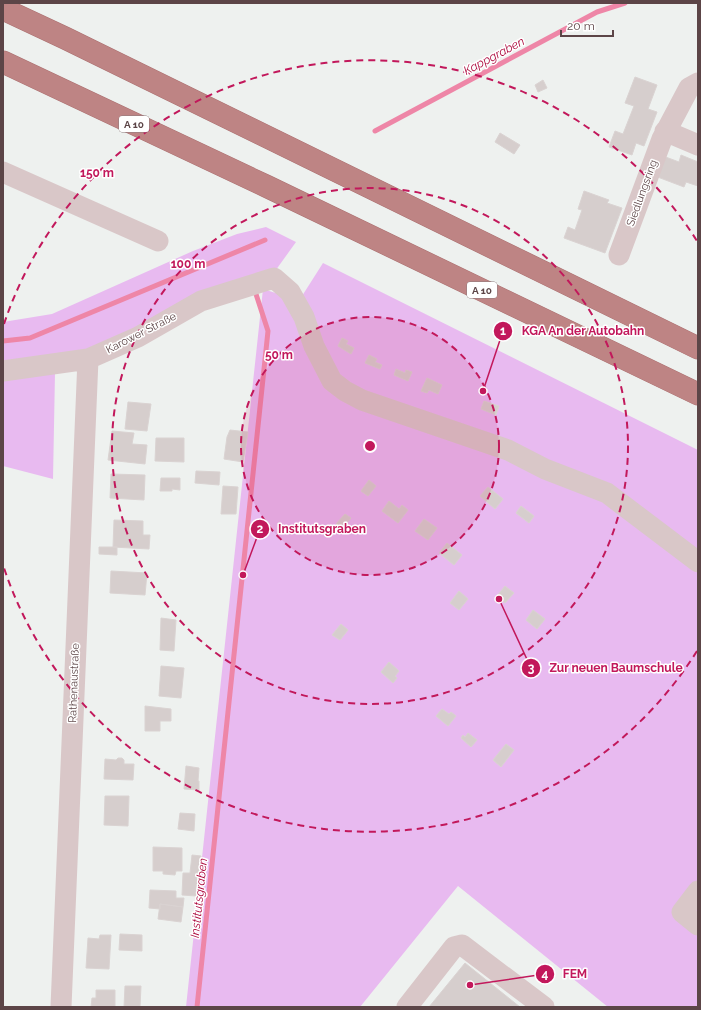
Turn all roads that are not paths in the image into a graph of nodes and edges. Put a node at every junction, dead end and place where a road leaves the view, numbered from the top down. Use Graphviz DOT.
graph roads {
  1 [pos="3,9"];
  2 [pos="3,62"];
  3 [pos="698,83"];
  4 [pos="666,131"];
  5 [pos="698,145"];
  6 [pos="3,172"];
  7 [pos="158,241"];
  8 [pos="619,255"];
  9 [pos="698,348"];
  10 [pos="88,359"];
  11 [pos="3,371"];
  12 [pos="698,394"];
  13 [pos="698,562"];
  14 [pos="698,891"];
  15 [pos="698,925"];
  16 [pos="61,1007"];
  17 [pos="407,1007"];
  18 [pos="544,1007"];
  1 -- 9 [label="highway"];
  2 -- 12 [label="highway, A 10"];
  3 -- 4 [label="street, Siedlungsring"];
  4 -- 5 [label="street"];
  4 -- 8 [label="street, Siedlungsring"];
  6 -- 7 [label="street"];
  10 -- 11 [label="street, Karower Straße"];
  10 -- 13 [label="street, Karower Straße"];
  10 -- 16 [label="street, Rathenaustraße"];
  14 -- 15 [label="street"];
  17 -- 18 [label="street"];
}
